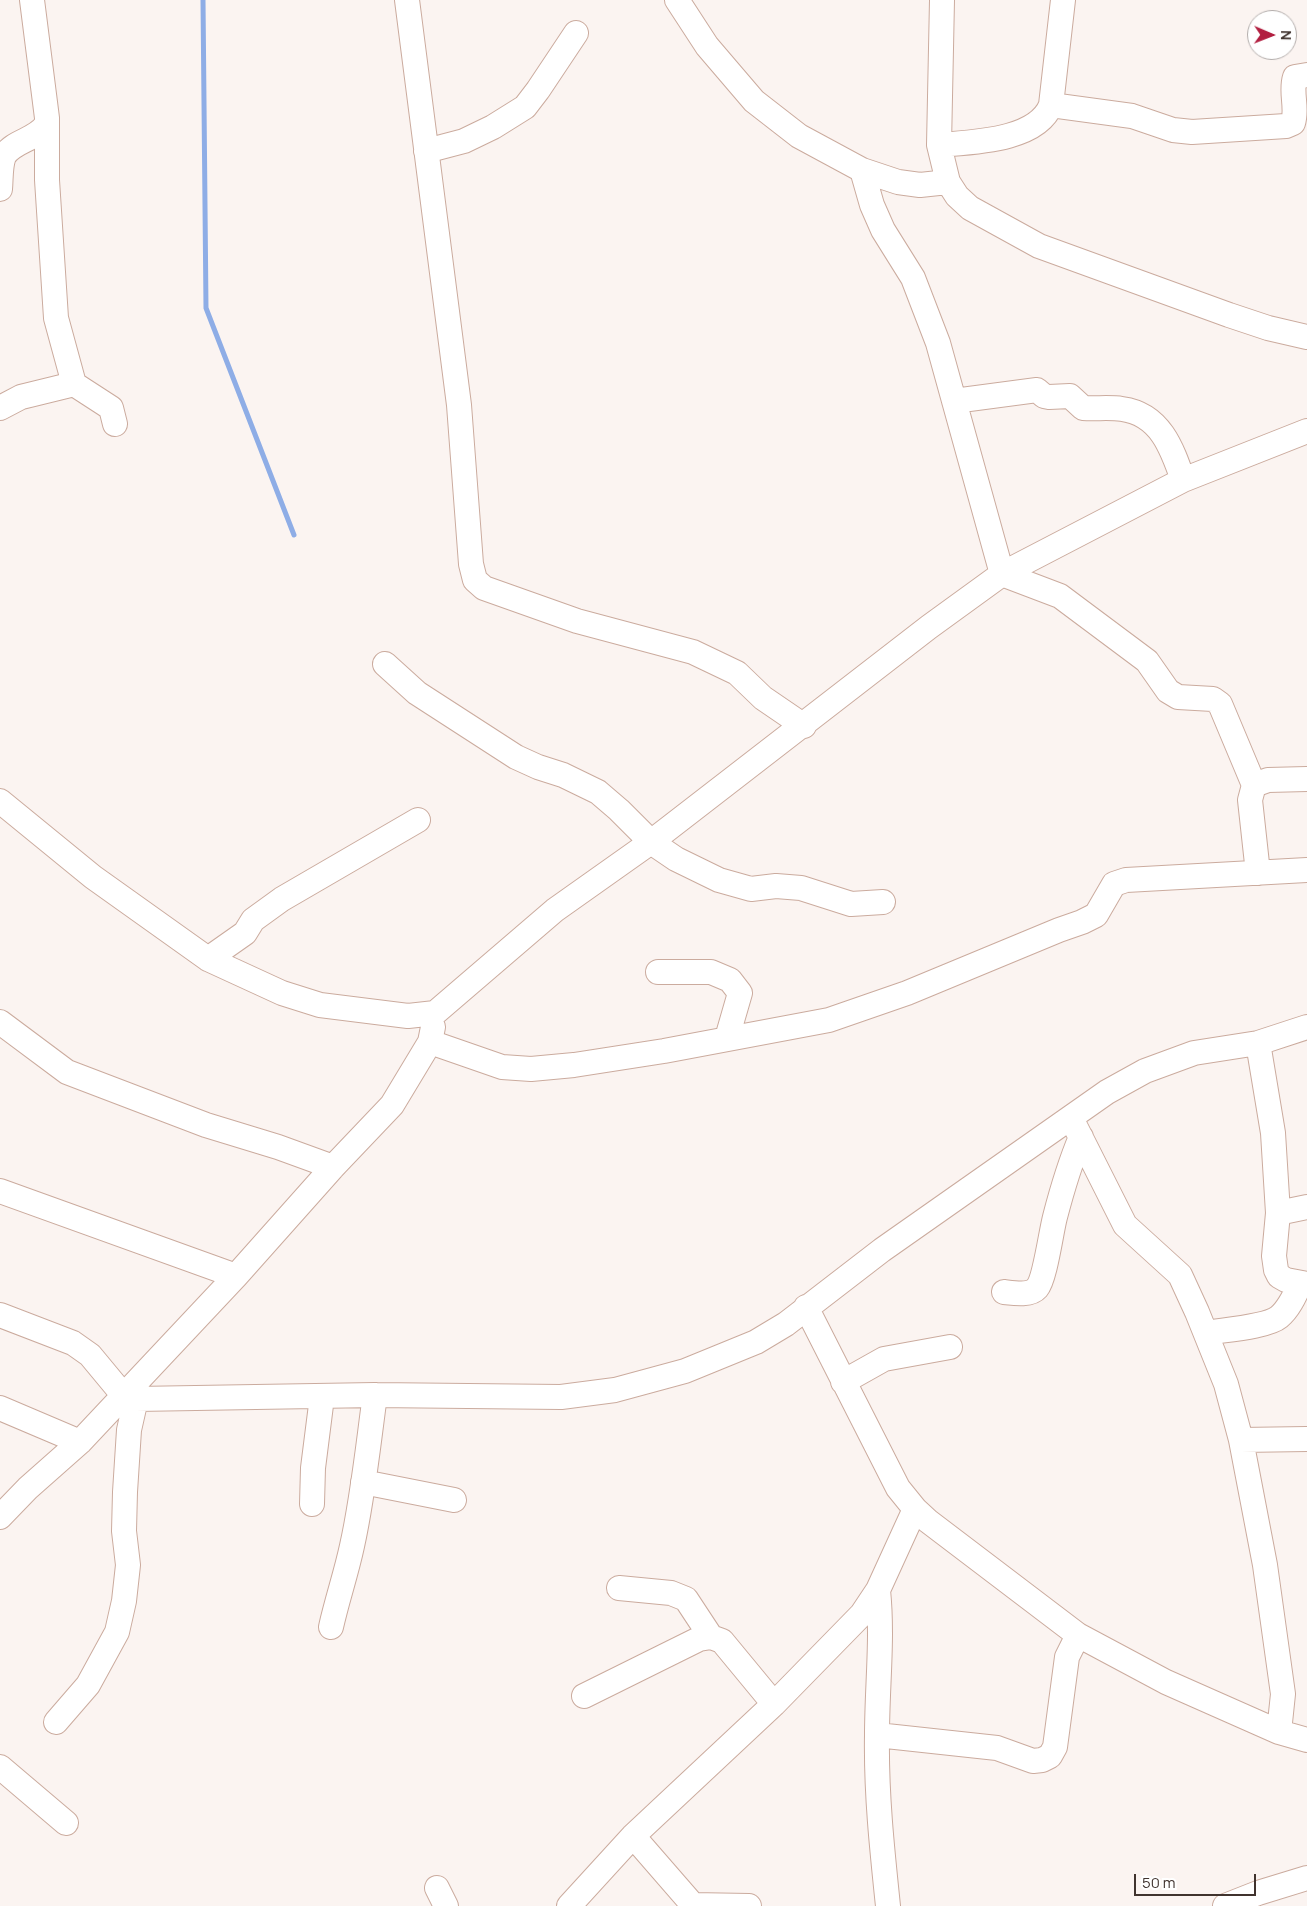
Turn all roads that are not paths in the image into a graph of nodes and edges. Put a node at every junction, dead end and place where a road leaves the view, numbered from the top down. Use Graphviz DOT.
graph roads {
  1 [pos="32,0"];
  2 [pos="407,0"];
  3 [pos="677,0"];
  4 [pos="942,0"];
  5 [pos="1063,0"];
  6 [pos="576,33"];
  7 [pos="1307,75"];
  8 [pos="1051,105"];
  9 [pos="46,125"];
  10 [pos="939,145"];
  11 [pos="426,151"];
  12 [pos="862,170"];
  13 [pos="948,182"];
  14 [pos="0,189"];
  15 [pos="1307,337"];
  16 [pos="74,384"];
  17 [pos="954,400"];
  18 [pos="0,408"];
  19 [pos="115,424"];
  20 [pos="1307,431"];
  21 [pos="1183,480"];
  22 [pos="1002,574"];
  23 [pos="385,664"];
  24 [pos="804,726"];
  25 [pos="1307,779"];
  26 [pos="1254,785"];
  27 [pos="0,801"];
  28 [pos="418,820"];
  29 [pos="651,842"];
  30 [pos="1307,870"];
  31 [pos="1258,872"];
  32 [pos="883,902"];
  33 [pos="208,959"];
  34 [pos="658,972"];
  35 [pos="435,1013"];
  36 [pos="0,1022"];
  37 [pos="1307,1027"];
  38 [pos="727,1038"];
  39 [pos="430,1042"];
  40 [pos="1258,1043"];
  41 [pos="1076,1127"];
  42 [pos="333,1167"];
  43 [pos="0,1191"];
  44 [pos="1307,1207"];
  45 [pos="1278,1213"];
  46 [pos="236,1276"];
  47 [pos="1304,1284"];
  48 [pos="1004,1292"];
  49 [pos="806,1308"];
  50 [pos="0,1315"];
  51 [pos="1206,1333"];
  52 [pos="950,1347"];
  53 [pos="843,1382"];
  54 [pos="375,1395"];
  55 [pos="130,1397"];
  56 [pos="322,1397"];
  57 [pos="0,1408"];
  58 [pos="1307,1439"];
  59 [pos="1241,1440"];
  60 [pos="80,1442"];
  61 [pos="363,1482"];
  62 [pos="28,1488"];
  63 [pos="0,1490"];
  64 [pos="454,1500"];
  65 [pos="312,1504"];
  66 [pos="915,1509"];
  67 [pos="0,1517"];
  68 [pos="619,1588"];
  69 [pos="878,1590"];
  70 [pos="331,1627"];
  71 [pos="1078,1635"];
  72 [pos="711,1637"];
  73 [pos="584,1696"];
  74 [pos="774,1704"];
  75 [pos="56,1722"];
  76 [pos="1279,1732"];
  77 [pos="877,1735"];
  78 [pos="1307,1740"];
  79 [pos="0,1767"];
  80 [pos="66,1823"];
  81 [pos="633,1836"];
  82 [pos="1307,1878"];
  83 [pos="570,1906"];
  84 [pos="749,1906"];
  85 [pos="888,1906"];
  86 [pos="1225,1906"];
  1 -- 9 [label="street"];
  2 -- 11 [label="street"];
  3 -- 12 [label="street"];
  4 -- 10 [label="street"];
  5 -- 8 [label="street"];
  6 -- 11 [label="street"];
  7 -- 8 [label="street"];
  8 -- 10 [label="street"];
  9 -- 14 [label="street"];
  9 -- 16 [label="street"];
  10 -- 13 [label="street"];
  11 -- 24 [label="street"];
  12 -- 13 [label="street"];
  12 -- 17 [label="street"];
  13 -- 15 [label="street"];
  16 -- 18 [label="street"];
  16 -- 19 [label="street"];
  17 -- 21 [label="street"];
  17 -- 22 [label="street"];
  20 -- 21 [label="street"];
  21 -- 22 [label="street"];
  22 -- 24 [label="street"];
  22 -- 26 [label="street"];
  23 -- 29 [label="street"];
  24 -- 29 [label="street"];
  25 -- 26 [label="street"];
  26 -- 31 [label="street"];
  27 -- 33 [label="street"];
  28 -- 33 [label="street"];
  29 -- 32 [label="street"];
  29 -- 35 [label="street"];
  30 -- 31 [label="street"];
  31 -- 38 [label="street"];
  33 -- 35 [label="street"];
  34 -- 38 [label="street"];
  35 -- 39 [label="street"];
  36 -- 42 [label="street"];
  37 -- 40 [label="street"];
  38 -- 39 [label="street"];
  39 -- 42 [label="street"];
  40 -- 41 [label="street"];
  40 -- 45 [label="street"];
  41 -- 48 [label="street"];
  41 -- 49 [label="street"];
  41 -- 51 [label="street"];
  42 -- 46 [label="street"];
  43 -- 46 [label="street"];
  44 -- 45 [label="street"];
  45 -- 47 [label="street"];
  46 -- 55 [label="street"];
  47 -- 51 [label="street"];
  49 -- 53 [label="street"];
  49 -- 54 [label="street"];
  50 -- 55 [label="street"];
  51 -- 59 [label="street"];
  52 -- 53 [label="street"];
  53 -- 66 [label="street"];
  54 -- 56 [label="street"];
  54 -- 61 [label="street"];
  55 -- 56 [label="street"];
  55 -- 60 [label="street"];
  55 -- 75 [label="street"];
  56 -- 65 [label="street"];
  57 -- 60 [label="street"];
  58 -- 59 [label="street"];
  59 -- 76 [label="street"];
  60 -- 62 [label="street"];
  61 -- 64 [label="street"];
  61 -- 70 [label="street"];
  62 -- 63 [label="street"];
  62 -- 67 [label="street"];
  66 -- 69 [label="street"];
  66 -- 71 [label="street"];
  68 -- 72 [label="street"];
  69 -- 74 [label="street"];
  69 -- 77 [label="street"];
  71 -- 76 [label="street"];
  71 -- 77 [label="street"];
  72 -- 73 [label="street"];
  72 -- 74 [label="street"];
  74 -- 81 [label="street"];
  76 -- 78 [label="street"];
  77 -- 85 [label="street"];
  79 -- 80 [label="street"];
  81 -- 83 [label="street"];
  81 -- 84 [label="street"];
  82 -- 86 [label="street"];
}
